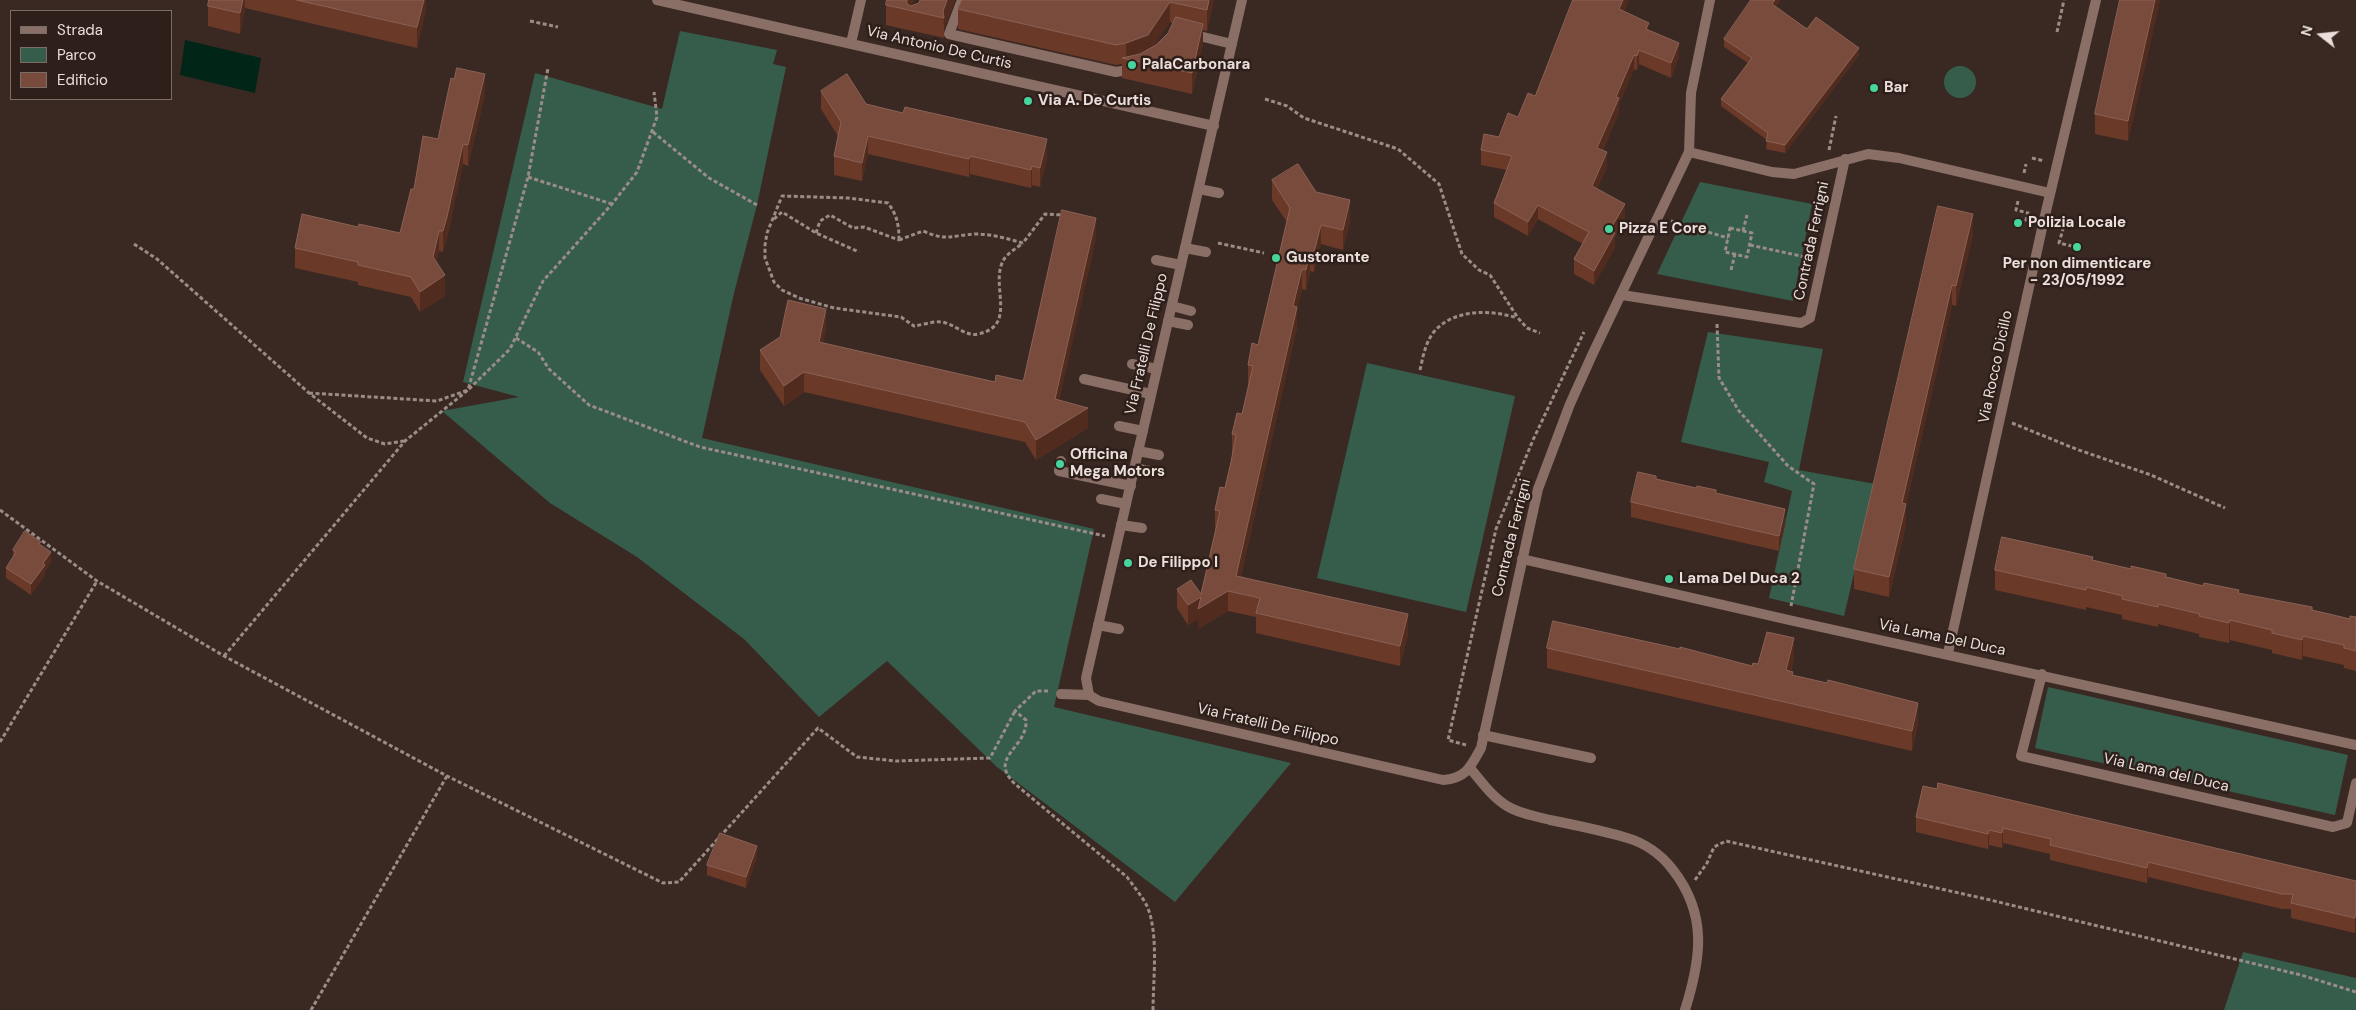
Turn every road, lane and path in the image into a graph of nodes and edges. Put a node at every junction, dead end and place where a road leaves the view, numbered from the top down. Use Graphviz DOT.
graph roads {
  1 [pos="657,0"];
  2 [pos="861,0"];
  3 [pos="962,0"];
  4 [pos="1242,0"];
  5 [pos="1710,0"];
  6 [pos="2064,0"];
  7 [pos="2096,0"];
  8 [pos="530,21"];
  9 [pos="558,27"];
  10 [pos="1180,31"];
  11 [pos="2056,32"];
  12 [pos="851,43"];
  13 [pos="1232,44"];
  14 [pos="548,68"];
  15 [pos="1142,68"];
  16 [pos="654,92"];
  17 [pos="1265,99"];
  18 [pos="1836,116"];
  19 [pos="1214,126"];
  20 [pos="653,132"];
  21 [pos="1689,152"];
  22 [pos="1845,159"];
  23 [pos="1826,166"];
  24 [pos="528,178"];
  25 [pos="1199,189"];
  26 [pos="1219,192"];
  27 [pos="2050,193"];
  28 [pos="612,204"];
  29 [pos="757,205"];
  30 [pos="1748,215"];
  31 [pos="1064,216"];
  32 [pos="1658,218"];
  33 [pos="773,220"];
  34 [pos="1743,231"];
  35 [pos="816,232"];
  36 [pos="1728,238"];
  37 [pos="899,240"];
  38 [pos="1023,243"];
  39 [pos="1217,243"];
  40 [pos="2060,243"];
  41 [pos="134,244"];
  42 [pos="1750,244"];
  43 [pos="2072,246"];
  44 [pos="1185,248"];
  45 [pos="1809,248"];
  46 [pos="859,252"];
  47 [pos="1206,252"];
  48 [pos="1264,253"];
  49 [pos="1736,254"];
  50 [pos="1807,257"];
  51 [pos="1156,260"];
  52 [pos="1824,261"];
  53 [pos="1181,265"];
  54 [pos="1805,266"];
  55 [pos="1731,270"];
  56 [pos="1622,295"];
  57 [pos="1172,306"];
  58 [pos="1716,308"];
  59 [pos="1191,311"];
  60 [pos="1518,318"];
  61 [pos="1168,321"];
  62 [pos="1188,325"];
  63 [pos="1586,329"];
  64 [pos="1540,333"];
  65 [pos="516,338"];
  66 [pos="1132,364"];
  67 [pos="1157,369"];
  68 [pos="1420,370"];
  69 [pos="1084,379"];
  70 [pos="468,390"];
  71 [pos="309,393"];
  72 [pos="1151,394"];
  73 [pos="2000,418"];
  74 [pos="1119,426"];
  75 [pos="1143,431"];
  76 [pos="405,441"];
  77 [pos="1138,451"];
  78 [pos="1159,455"];
  79 [pos="1061,461"];
  80 [pos="1134,468"];
  81 [pos="1155,472"];
  82 [pos="1131,486"];
  83 [pos="1100,499"];
  84 [pos="1126,504"];
  85 [pos="2225,508"];
  86 [pos="0,510"];
  87 [pos="1121,525"];
  88 [pos="1142,528"];
  89 [pos="1118,539"];
  90 [pos="1522,558"];
  91 [pos="97,581"];
  92 [pos="1788,620"];
  93 [pos="1098,625"];
  94 [pos="1120,630"];
  95 [pos="1948,654"];
  96 [pos="224,656"];
  97 [pos="2042,674"];
  98 [pos="1061,694"];
  99 [pos="1089,695"];
  100 [pos="1015,710"];
  101 [pos="1483,735"];
  102 [pos="0,742"];
  103 [pos="2356,745"];
  104 [pos="1481,748"];
  105 [pos="1591,758"];
  106 [pos="1470,768"];
  107 [pos="447,776"];
  108 [pos="2356,783"];
  109 [pos="1686,888"];
  110 [pos="2356,992"];
  111 [pos="311,1010"];
  112 [pos="1153,1010"];
  113 [pos="1685,1010"];
  1 -- 12 [label="street, Via Antonio De Curtis"];
  2 -- 12 [label="street"];
  3 -- 15 [label="street"];
  4 -- 13 [label="street, Via Fratelli De Filippo"];
  5 -- 21 [label="street, Contrada Ferrigni"];
  6 -- 11 [label="path"];
  7 -- 27 [label="street, Via Rocco Dicillo"];
  8 -- 9 [label="path"];
  10 -- 13 [label="street"];
  12 -- 19 [label="street, Via Antonio De Curtis"];
  13 -- 19 [label="street, Via Fratelli De Filippo"];
  14 -- 24 [label="path"];
  16 -- 20 [label="path"];
  17 -- 60 [label="path"];
  18 -- 23 [label="path"];
  19 -- 25 [label="street, Via Fratelli De Filippo"];
  20 -- 28 [label="path"];
  20 -- 29 [label="path"];
  21 -- 23 [label="street, Contrada Ferrigni"];
  21 -- 32 [label="street, Contrada Ferrigni"];
  22 -- 23 [label="street, Contrada Ferrigni"];
  22 -- 27 [label="street, Contrada Ferrigni"];
  22 -- 52 [label="street, Contrada Ferrigni"];
  24 -- 28 [label="path"];
  24 -- 70 [label="path"];
  25 -- 26 [label="street"];
  25 -- 44 [label="street, Via Fratelli De Filippo"];
  27 -- 73 [label="street, Via Rocco Dicillo"];
  28 -- 65 [label="path"];
  30 -- 34 [label="path"];
  31 -- 38 [label="path"];
  32 -- 36 [label="path"];
  32 -- 56 [label="street, Contrada Ferrigni"];
  33 -- 35 [label="path"];
  33 -- 37 [label="path"];
  33 -- 38 [label="path"];
  34 -- 36 [label="path"];
  34 -- 42 [label="path"];
  35 -- 37 [label="path"];
  35 -- 46 [label="path"];
  36 -- 49 [label="path"];
  37 -- 38 [label="path"];
  39 -- 48 [label="path"];
  40 -- 43 [label="path"];
  41 -- 71 [label="path"];
  42 -- 49 [label="path"];
  42 -- 50 [label="path"];
  44 -- 47 [label="street"];
  44 -- 53 [label="street, Via Fratelli De Filippo"];
  45 -- 50 [label="path"];
  49 -- 55 [label="path"];
  50 -- 52 [label="path"];
  50 -- 54 [label="path"];
  51 -- 53 [label="street"];
  52 -- 58 [label="street, Contrada Ferrigni"];
  53 -- 57 [label="street, Via Fratelli De Filippo"];
  56 -- 58 [label="street, Contrada Ferrigni"];
  56 -- 90 [label="street, Contrada Ferrigni"];
  57 -- 59 [label="street"];
  57 -- 61 [label="street, Via Fratelli De Filippo"];
  58 -- 92 [label="path"];
  60 -- 64 [label="path"];
  60 -- 68 [label="path"];
  61 -- 62 [label="street"];
  61 -- 67 [label="street, Via Fratelli De Filippo"];
  63 -- 104 [label="path"];
  65 -- 70 [label="path"];
  65 -- 89 [label="path"];
  66 -- 67 [label="street"];
  67 -- 72 [label="street, Via Fratelli De Filippo"];
  69 -- 72 [label="street"];
  70 -- 71 [label="path"];
  70 -- 76 [label="path"];
  71 -- 76 [label="path"];
  72 -- 75 [label="street, Via Fratelli De Filippo"];
  73 -- 85 [label="path"];
  73 -- 95 [label="street, Via Rocco Dicillo"];
  74 -- 75 [label="street"];
  75 -- 77 [label="street, Via Fratelli De Filippo"];
  76 -- 96 [label="path"];
  77 -- 78 [label="street"];
  77 -- 80 [label="street, Via Fratelli De Filippo"];
  79 -- 82 [label="street"];
  80 -- 81 [label="street"];
  80 -- 82 [label="street, Via Fratelli De Filippo"];
  82 -- 84 [label="street, Via Fratelli De Filippo"];
  83 -- 84 [label="street"];
  84 -- 87 [label="street, Via Fratelli De Filippo"];
  86 -- 91 [label="path"];
  87 -- 88 [label="street"];
  87 -- 89 [label="street, Via Fratelli De Filippo"];
  89 -- 93 [label="street, Via Fratelli De Filippo"];
  90 -- 92 [label="street, Via Lama Del Duca"];
  90 -- 101 [label="street, Contrada Ferrigni"];
  91 -- 96 [label="path"];
  91 -- 102 [label="path"];
  92 -- 95 [label="street, Via Lama Del Duca"];
  93 -- 94 [label="street"];
  93 -- 99 [label="street, Via Fratelli De Filippo"];
  95 -- 97 [label="street, Via Lama Del Duca"];
  96 -- 107 [label="path"];
  97 -- 103 [label="street, Via Lama Del Duca"];
  97 -- 108 [label="street, Via Lama del Duca"];
  98 -- 99 [label="street, Via Fratelli De Filippo"];
  98 -- 100 [label="path"];
  99 -- 106 [label="street, Via Fratelli De Filippo"];
  100 -- 107 [label="path"];
  100 -- 112 [label="path"];
  101 -- 104 [label="street, Contrada Ferrigni"];
  101 -- 105 [label="street"];
  104 -- 106 [label="street, Contrada Ferrigni"];
  106 -- 109 [label="street"];
  107 -- 111 [label="path"];
  109 -- 110 [label="path"];
  109 -- 113 [label="street"];
}
